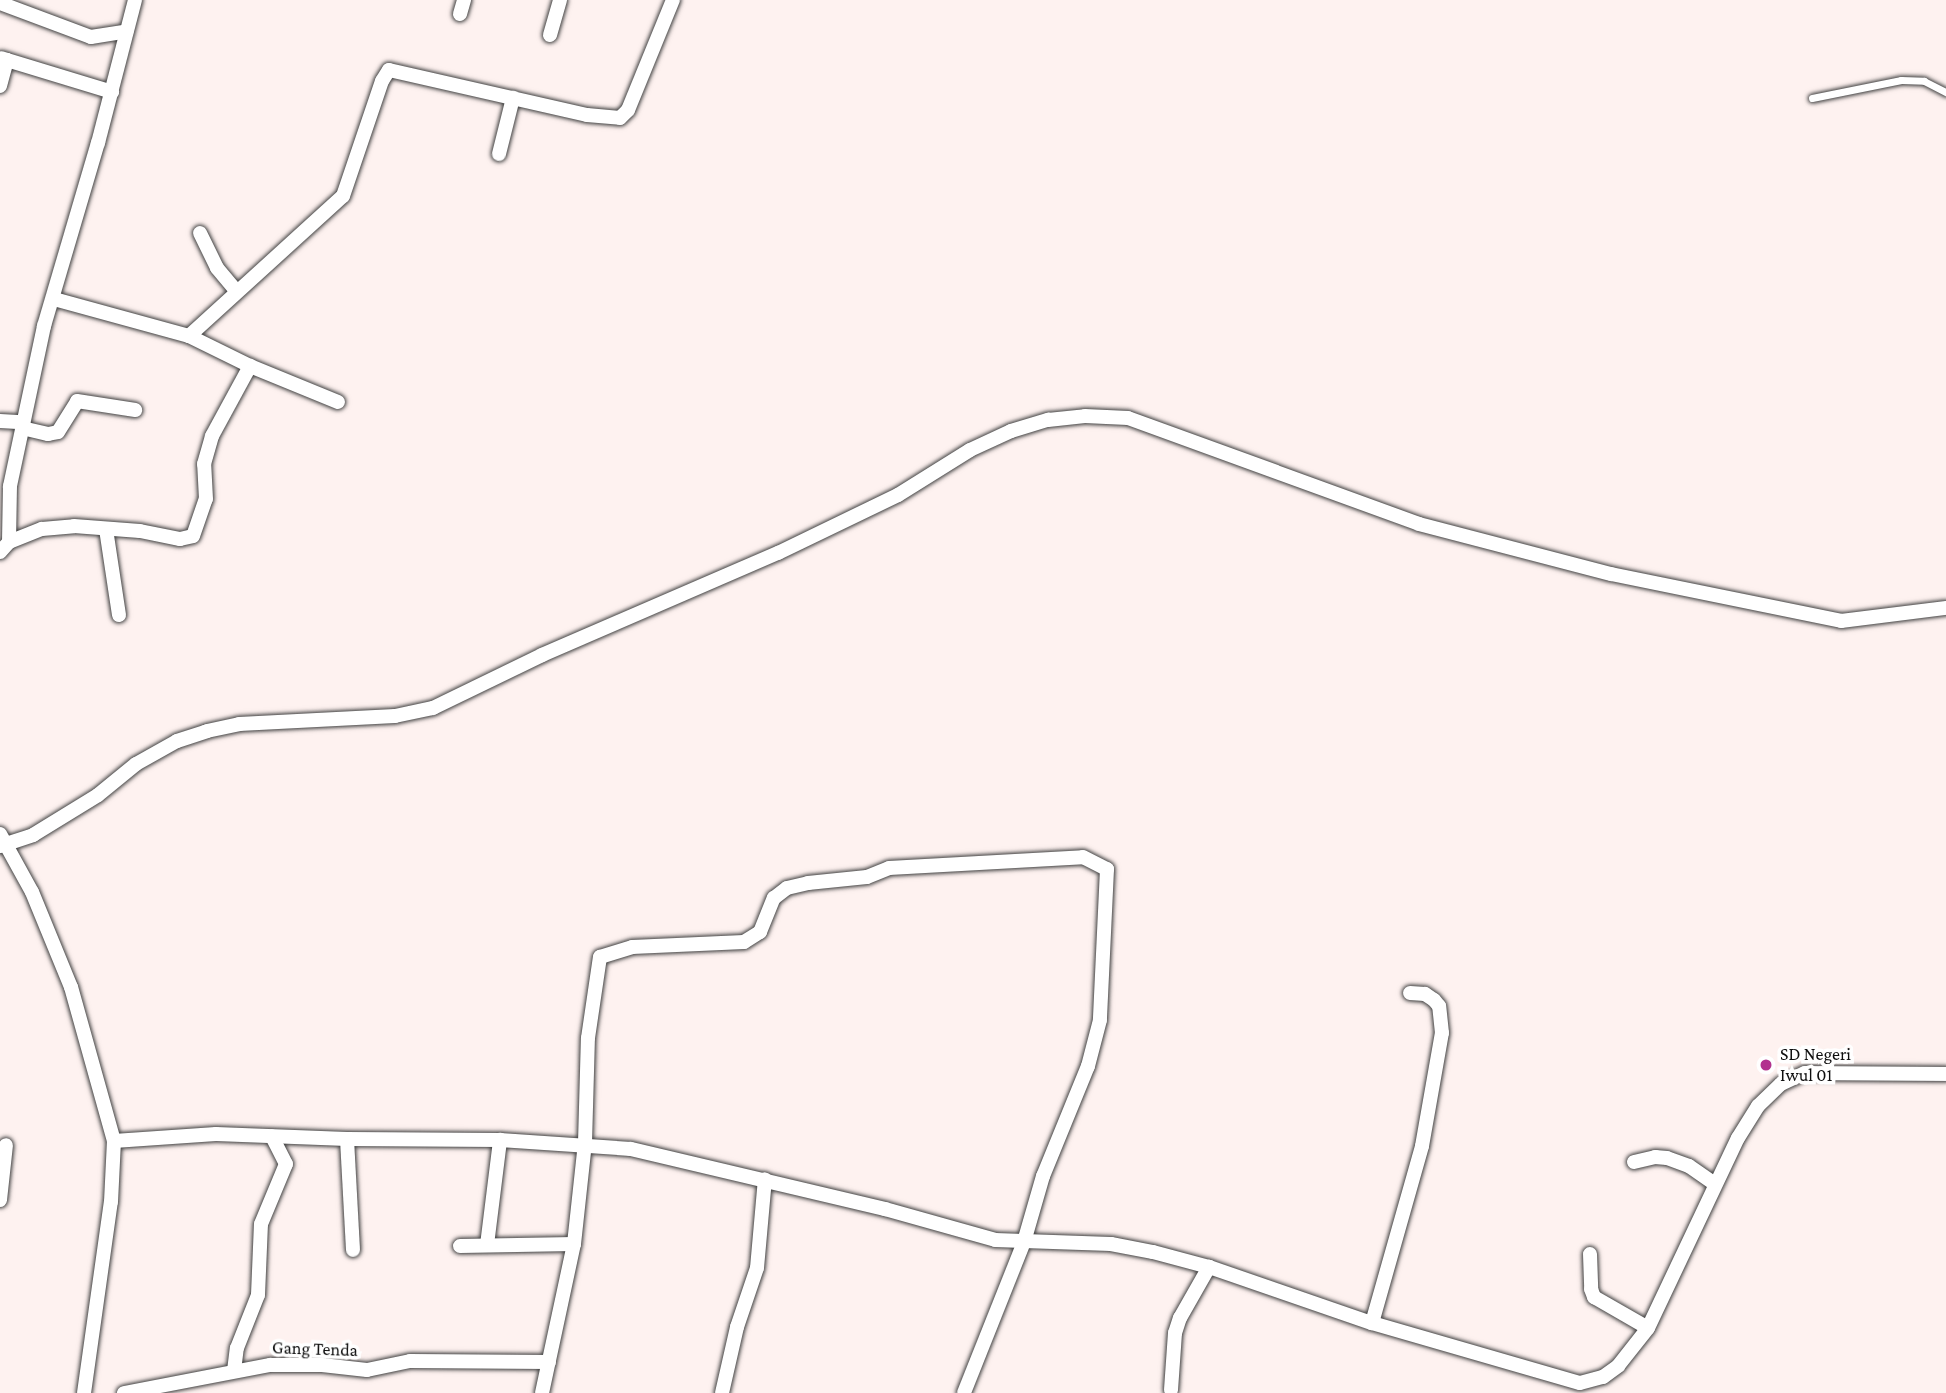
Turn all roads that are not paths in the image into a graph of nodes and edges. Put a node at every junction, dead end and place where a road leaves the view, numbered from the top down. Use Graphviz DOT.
graph roads {
  1 [pos="135,0"];
  2 [pos="560,0"];
  3 [pos="673,0"];
  4 [pos="0,3"];
  5 [pos="127,30"];
  6 [pos="550,35"];
  7 [pos="4,59"];
  8 [pos="0,86"];
  9 [pos="112,92"];
  10 [pos="1946,92"];
  11 [pos="1812,97"];
  12 [pos="513,98"];
  13 [pos="499,154"];
  14 [pos="200,233"];
  15 [pos="237,292"];
  16 [pos="54,299"];
  17 [pos="189,336"];
  18 [pos="250,366"];
  19 [pos="338,402"];
  20 [pos="135,410"];
  21 [pos="0,421"];
  22 [pos="22,425"];
  23 [pos="106,529"];
  24 [pos="5,547"];
  25 [pos="1946,608"];
  26 [pos="119,615"];
  27 [pos="2,842"];
  28 [pos="1410,993"];
  29 [pos="1946,1074"];
  30 [pos="272,1136"];
  31 [pos="347,1139"];
  32 [pos="500,1140"];
  33 [pos="114,1141"];
  34 [pos="585,1143"];
  35 [pos="6,1145"];
  36 [pos="1634,1162"];
  37 [pos="765,1179"];
  38 [pos="1715,1184"];
  39 [pos="0,1200"];
  40 [pos="1024,1242"];
  41 [pos="574,1244"];
  42 [pos="460,1245"];
  43 [pos="487,1245"];
  44 [pos="353,1250"];
  45 [pos="1590,1254"];
  46 [pos="1209,1267"];
  47 [pos="1372,1322"];
  48 [pos="1648,1328"];
  49 [pos="549,1362"];
  50 [pos="233,1371"];
  51 [pos="1171,1391"];
  52 [pos="84,1393"];
  53 [pos="124,1393"];
  54 [pos="542,1393"];
  55 [pos="722,1393"];
  56 [pos="964,1393"];
  1 -- 5 [label="street"];
  2 -- 6 [label="street"];
  3 -- 12 [label="street"];
  4 -- 5 [label="street"];
  5 -- 9 [label="street"];
  7 -- 8 [label="street"];
  7 -- 9 [label="street"];
  9 -- 16 [label="street"];
  10 -- 11 [label="lane"];
  12 -- 13 [label="street"];
  12 -- 15 [label="street"];
  14 -- 15 [label="street"];
  15 -- 17 [label="street"];
  16 -- 17 [label="street"];
  16 -- 22 [label="street"];
  17 -- 18 [label="street"];
  18 -- 19 [label="street"];
  18 -- 23 [label="street"];
  20 -- 22 [label="street"];
  21 -- 22 [label="street"];
  22 -- 24 [label="street"];
  23 -- 24 [label="street"];
  23 -- 26 [label="street"];
  25 -- 27 [label="street"];
  27 -- 33 [label="street"];
  28 -- 47 [label="street"];
  29 -- 38 [label="street"];
  30 -- 31 [label="street"];
  30 -- 33 [label="street"];
  30 -- 50 [label="street"];
  31 -- 32 [label="street"];
  31 -- 44 [label="street"];
  32 -- 34 [label="street"];
  32 -- 43 [label="street"];
  33 -- 52 [label="street"];
  34 -- 37 [label="street"];
  34 -- 40 [label="street"];
  34 -- 41 [label="street"];
  35 -- 39 [label="street"];
  36 -- 38 [label="street"];
  37 -- 40 [label="street"];
  37 -- 55 [label="street"];
  38 -- 48 [label="street"];
  40 -- 46 [label="street"];
  40 -- 56 [label="street"];
  41 -- 43 [label="street"];
  41 -- 49 [label="street"];
  42 -- 43 [label="street"];
  45 -- 48 [label="street"];
  46 -- 47 [label="street"];
  46 -- 51 [label="street"];
  47 -- 48 [label="street"];
  49 -- 50 [label="street, Gang Tenda"];
  49 -- 54 [label="street"];
  50 -- 53 [label="street, Gang Tenda"];
}
